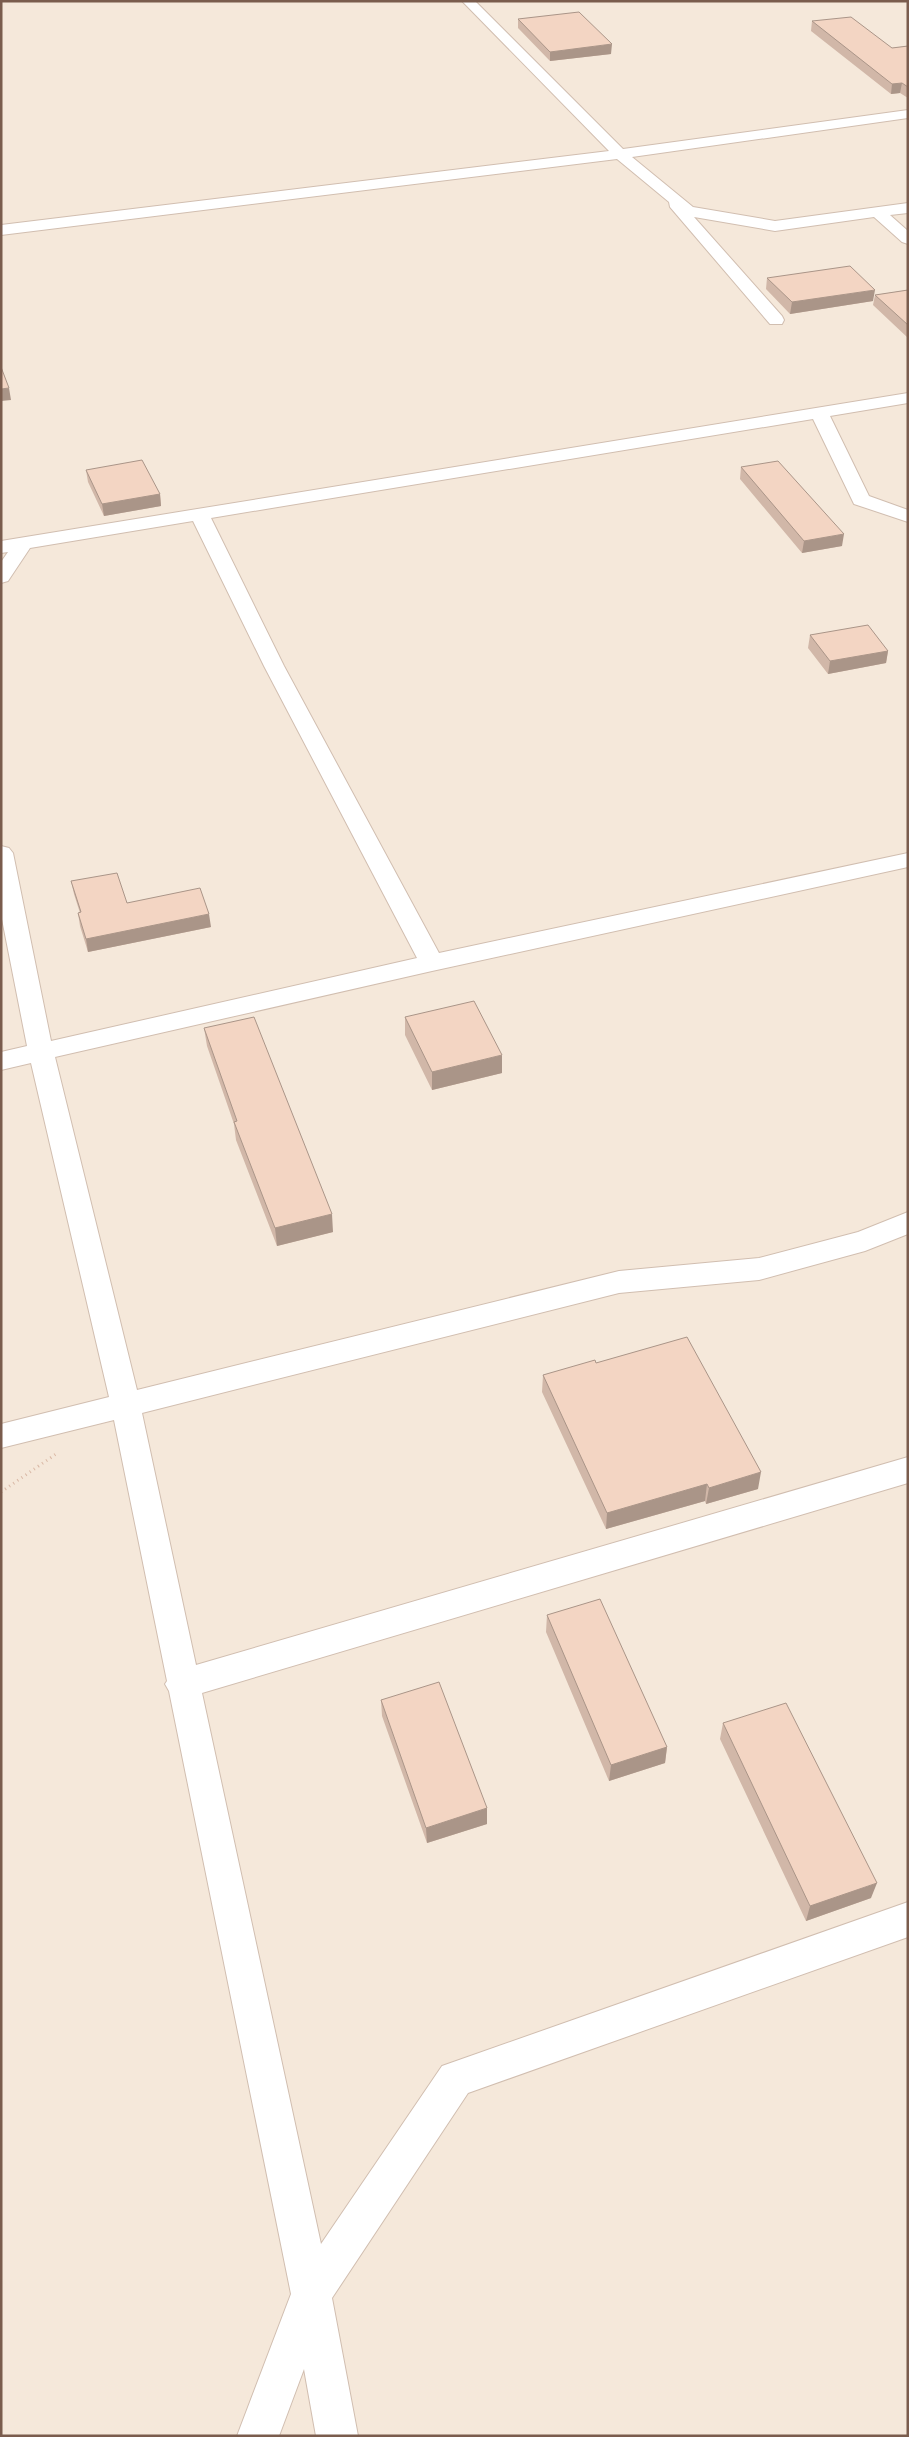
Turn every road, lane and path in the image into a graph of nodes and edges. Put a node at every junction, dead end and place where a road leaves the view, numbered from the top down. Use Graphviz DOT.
graph roads {
  1 [pos="468,1"];
  2 [pos="908,114"];
  3 [pos="620,154"];
  4 [pos="666,194"];
  5 [pos="908,208"];
  6 [pos="877,212"];
  7 [pos="1,230"];
  8 [pos="908,239"];
  9 [pos="776,320"];
  10 [pos="908,398"];
  11 [pos="819,412"];
  12 [pos="199,514"];
  13 [pos="908,516"];
  14 [pos="23,544"];
  15 [pos="1,547"];
  16 [pos="1,577"];
  17 [pos="1,852"];
  18 [pos="908,860"];
  19 [pos="432,963"];
  20 [pos="41,1053"];
  21 [pos="1,1061"];
  22 [pos="908,1222"];
  23 [pos="126,1406"];
  24 [pos="1,1436"];
  25 [pos="908,1470"];
  26 [pos="182,1684"];
  27 [pos="908,1919"];
  28 [pos="311,2294"];
  29 [pos="258,2436"];
  30 [pos="337,2436"];
  1 -- 3 [label="street"];
  2 -- 3 [label="street"];
  3 -- 4 [label="street"];
  3 -- 7 [label="street"];
  4 -- 6 [label="street"];
  4 -- 9 [label="street"];
  5 -- 6 [label="street"];
  6 -- 8 [label="street"];
  10 -- 11 [label="street"];
  11 -- 12 [label="street"];
  11 -- 13 [label="street"];
  12 -- 14 [label="street"];
  12 -- 19 [label="street"];
  14 -- 15 [label="street"];
  14 -- 16 [label="street"];
  17 -- 20 [label="street"];
  18 -- 19 [label="street"];
  19 -- 20 [label="street"];
  20 -- 21 [label="street"];
  20 -- 23 [label="street"];
  22 -- 23 [label="street"];
  23 -- 24 [label="street"];
  23 -- 26 [label="street"];
  25 -- 26 [label="street"];
  26 -- 28 [label="street"];
  27 -- 28 [label="street"];
  28 -- 29 [label="street"];
  28 -- 30 [label="street"];
}
